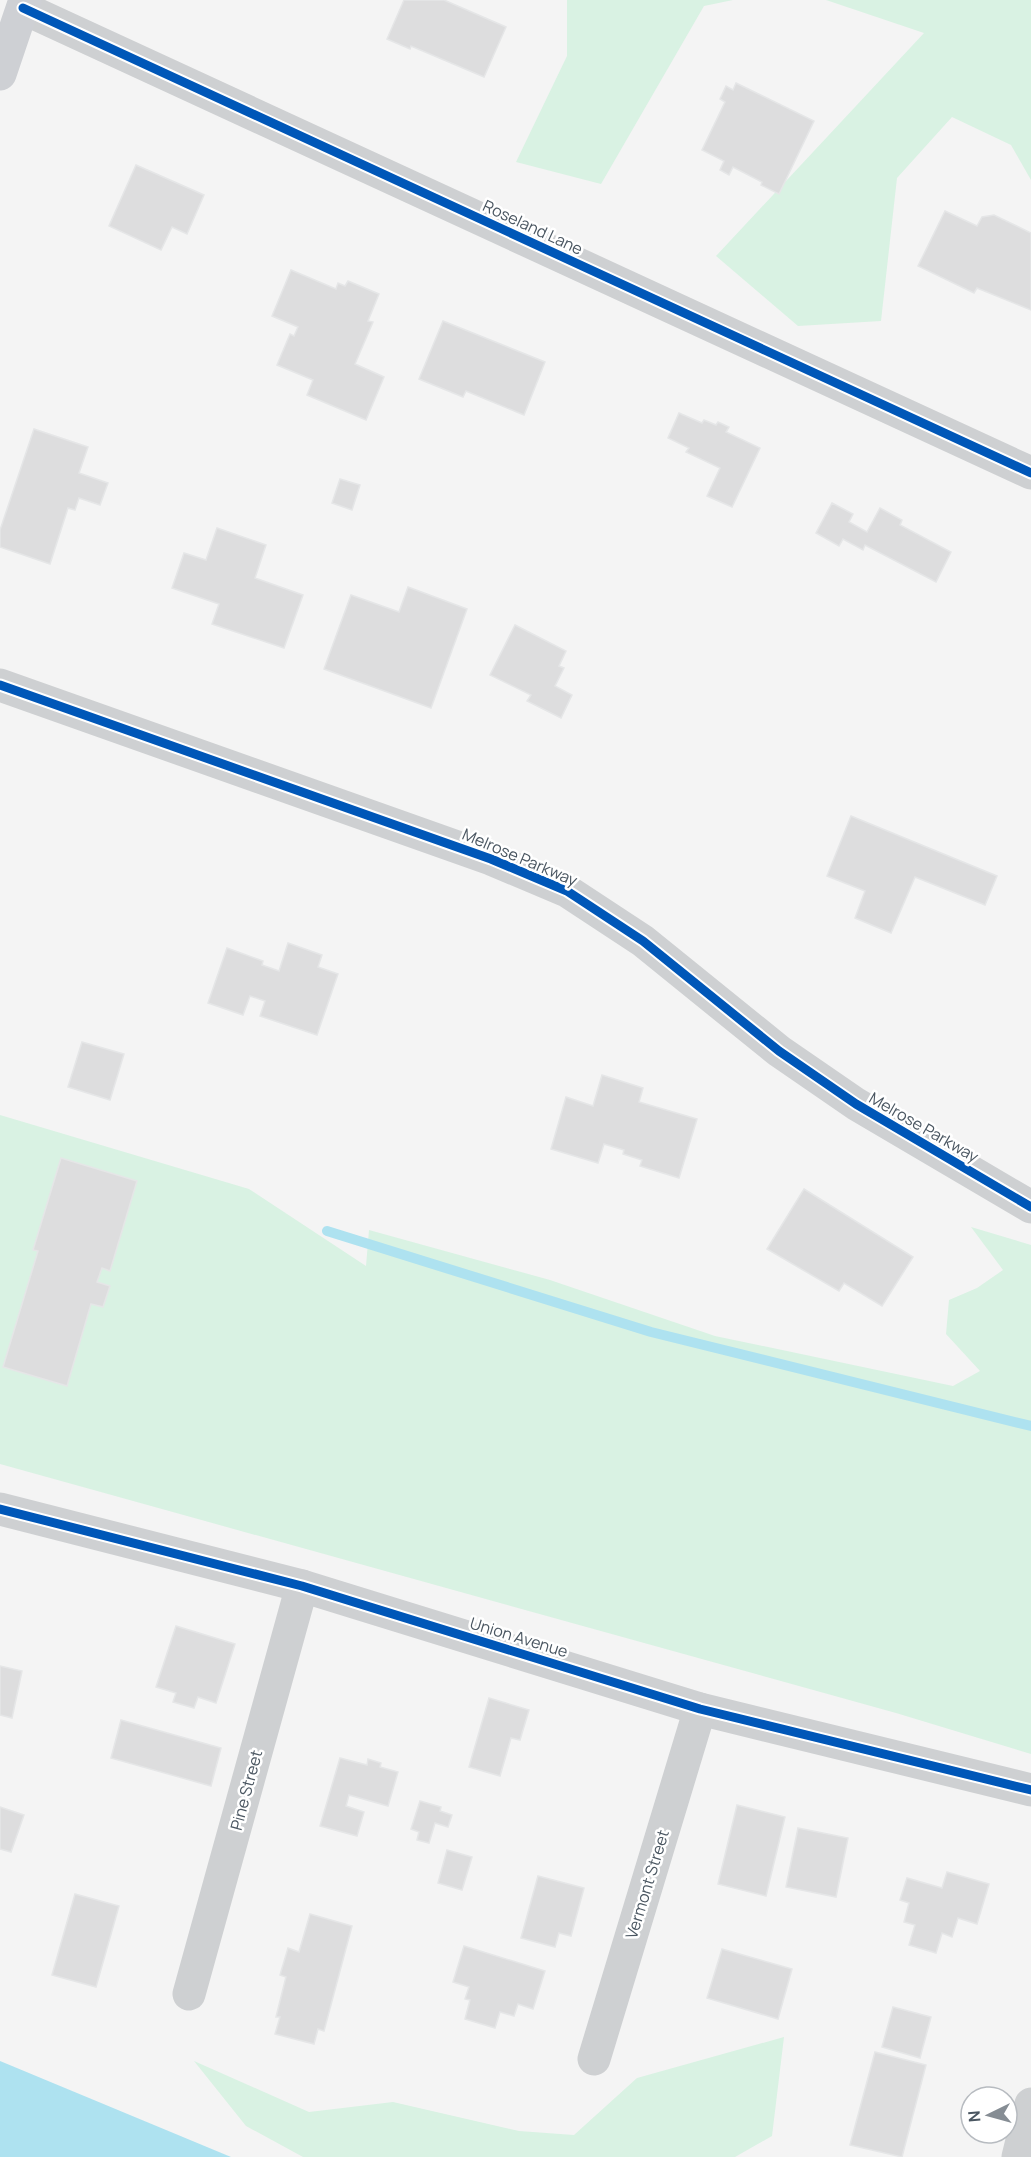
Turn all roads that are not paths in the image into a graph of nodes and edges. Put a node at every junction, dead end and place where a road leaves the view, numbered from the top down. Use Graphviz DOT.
graph roads {
  1 [pos="24,4"];
  2 [pos="0,74"];
  3 [pos="1031,473"];
  4 [pos="0,685"];
  5 [pos="1031,1207"];
  6 [pos="0,1509"];
  7 [pos="302,1586"];
  8 [pos="700,1709"];
  9 [pos="1031,1790"];
  10 [pos="189,1994"];
  11 [pos="594,2059"];
  12 [pos="1031,2104"];
  13 [pos="1018,2157"];
  1 -- 2 [label="main road"];
  1 -- 3 [label="street, Roseland Lane"];
  4 -- 5 [label="street, Melrose Parkway"];
  6 -- 7 [label="street, Union Avenue"];
  7 -- 8 [label="street, Union Avenue"];
  7 -- 10 [label="street, Pine Street"];
  8 -- 9 [label="street, Union Avenue"];
  8 -- 11 [label="street, Vermont Street"];
  12 -- 13 [label="street"];
}
